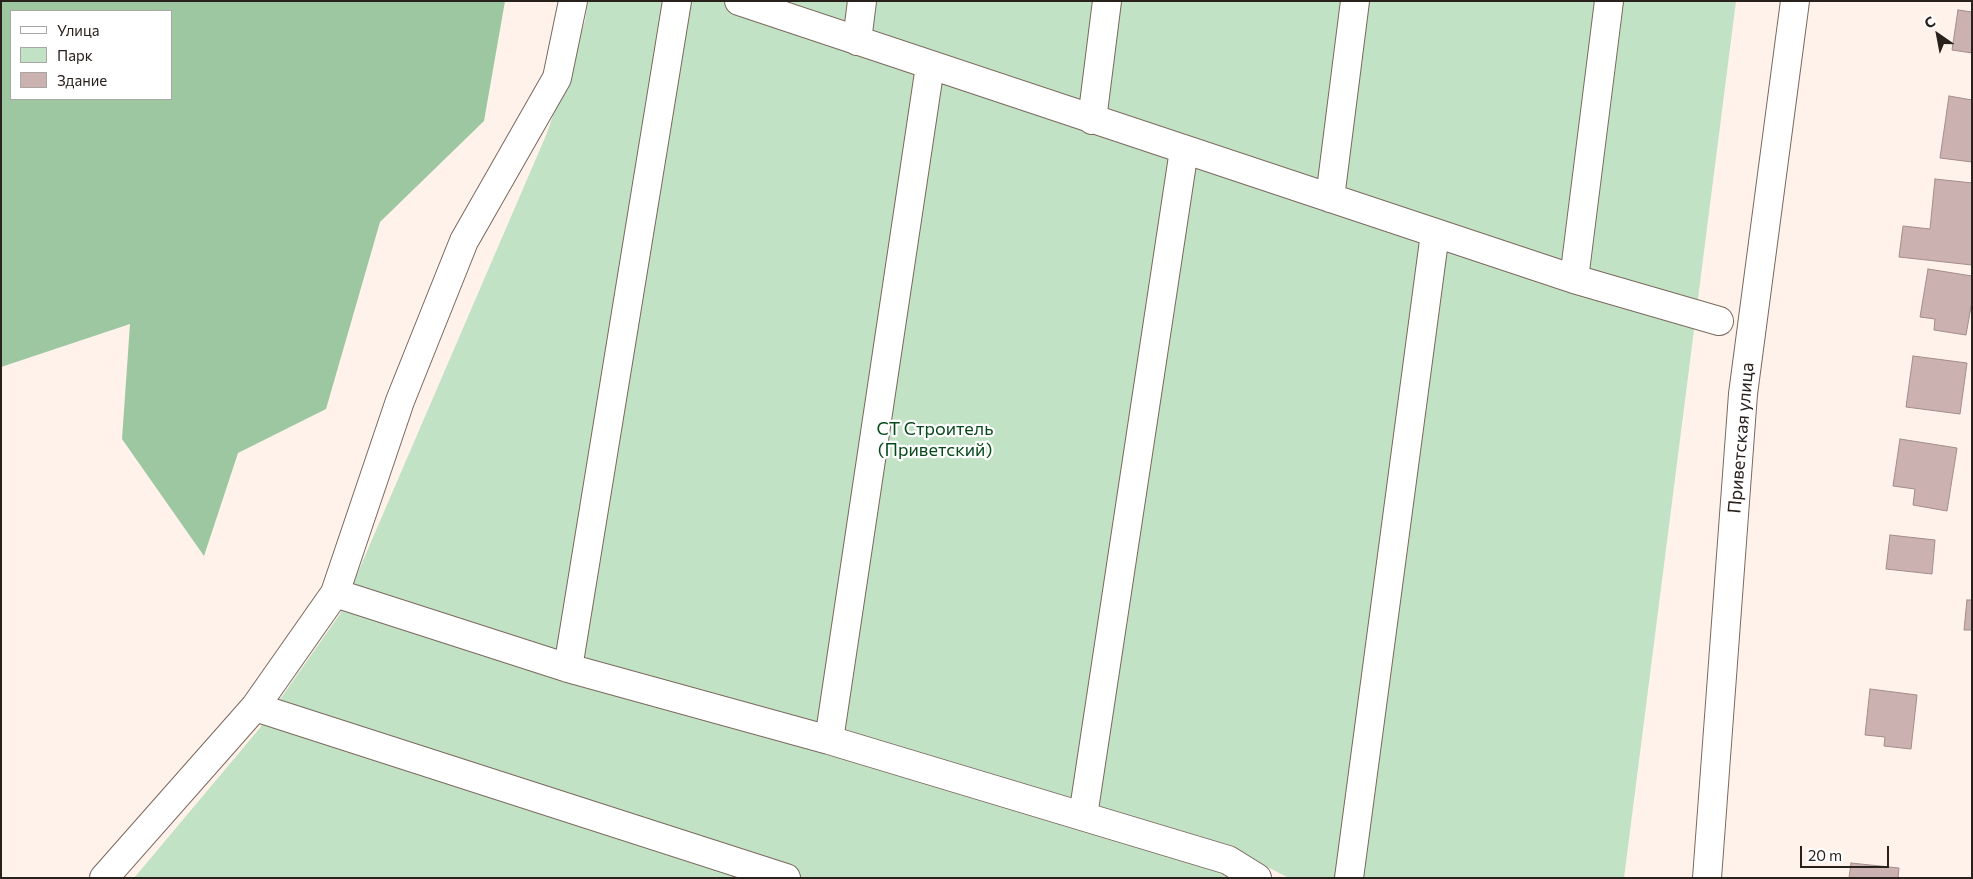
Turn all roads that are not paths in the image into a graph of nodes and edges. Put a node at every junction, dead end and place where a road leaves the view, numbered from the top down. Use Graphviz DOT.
graph roads {
  1 [pos="573,1"];
  2 [pos="677,1"];
  3 [pos="740,1"];
  4 [pos="862,1"];
  5 [pos="1107,1"];
  6 [pos="1355,1"];
  7 [pos="1609,1"];
  8 [pos="1795,1"];
  9 [pos="857,41"];
  10 [pos="930,66"];
  11 [pos="1092,120"];
  12 [pos="1184,150"];
  13 [pos="1330,198"];
  14 [pos="1435,233"];
  15 [pos="1574,279"];
  16 [pos="1718,321"];
  17 [pos="335,593"];
  18 [pos="568,668"];
  19 [pos="255,707"];
  20 [pos="829,740"];
  21 [pos="1083,816"];
  22 [pos="104,878"];
  23 [pos="786,878"];
  24 [pos="1257,878"];
  25 [pos="1349,878"];
  26 [pos="1707,878"];
  1 -- 17 [label="street"];
  2 -- 18 [label="street"];
  3 -- 9 [label="street"];
  4 -- 9 [label="street"];
  5 -- 11 [label="street"];
  6 -- 13 [label="street"];
  7 -- 15 [label="street"];
  8 -- 26 [label="street, Приветская улица"];
  9 -- 10 [label="street"];
  10 -- 11 [label="street"];
  10 -- 20 [label="street"];
  11 -- 12 [label="street"];
  12 -- 13 [label="street"];
  12 -- 21 [label="street"];
  13 -- 14 [label="street"];
  14 -- 15 [label="street"];
  14 -- 25 [label="street"];
  15 -- 16 [label="street"];
  17 -- 18 [label="street"];
  17 -- 19 [label="street"];
  18 -- 20 [label="street"];
  19 -- 22 [label="street"];
  19 -- 23 [label="street"];
  20 -- 21 [label="street"];
  21 -- 24 [label="street"];
}
